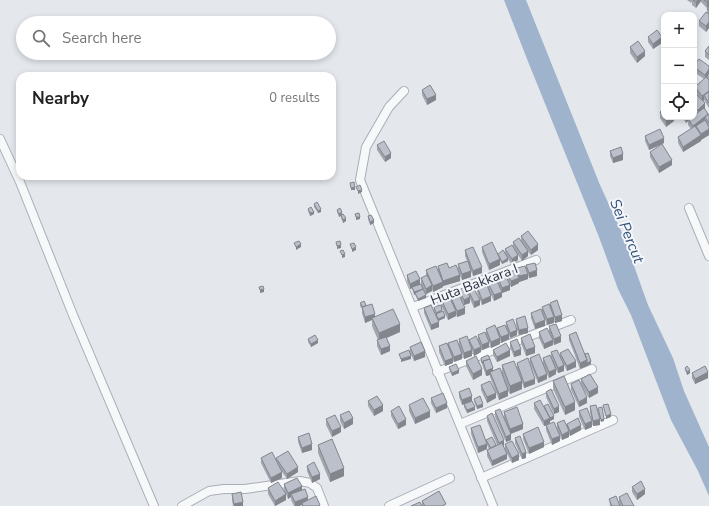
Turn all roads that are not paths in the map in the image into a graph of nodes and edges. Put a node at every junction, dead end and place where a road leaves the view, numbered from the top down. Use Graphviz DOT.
graph roads {
  1 [pos="404,91"];
  2 [pos="0,139"];
  3 [pos="16,173"];
  4 [pos="19,180"];
  5 [pos="689,208"];
  6 [pos="709,256"];
  7 [pos="536,260"];
  8 [pos="413,307"];
  9 [pos="571,320"];
  10 [pos="592,369"];
  11 [pos="437,372"];
  12 [pos="613,420"];
  13 [pos="460,424"];
  14 [pos="450,478"];
  15 [pos="481,478"];
  16 [pos="154,506"];
  17 [pos="182,506"];
  18 [pos="324,506"];
  19 [pos="389,506"];
  20 [pos="492,506"];
  1 -- 8 [label="street"];
  2 -- 3 [label="street"];
  4 -- 16 [label="street"];
  5 -- 6 [label="street"];
  7 -- 8 [label="street, Huta Bakkara I"];
  8 -- 11 [label="street"];
  9 -- 11 [label="street"];
  10 -- 13 [label="street"];
  11 -- 13 [label="street"];
  12 -- 15 [label="street"];
  13 -- 15 [label="street"];
  14 -- 19 [label="street"];
  15 -- 20 [label="street"];
  17 -- 18 [label="street"];
}
